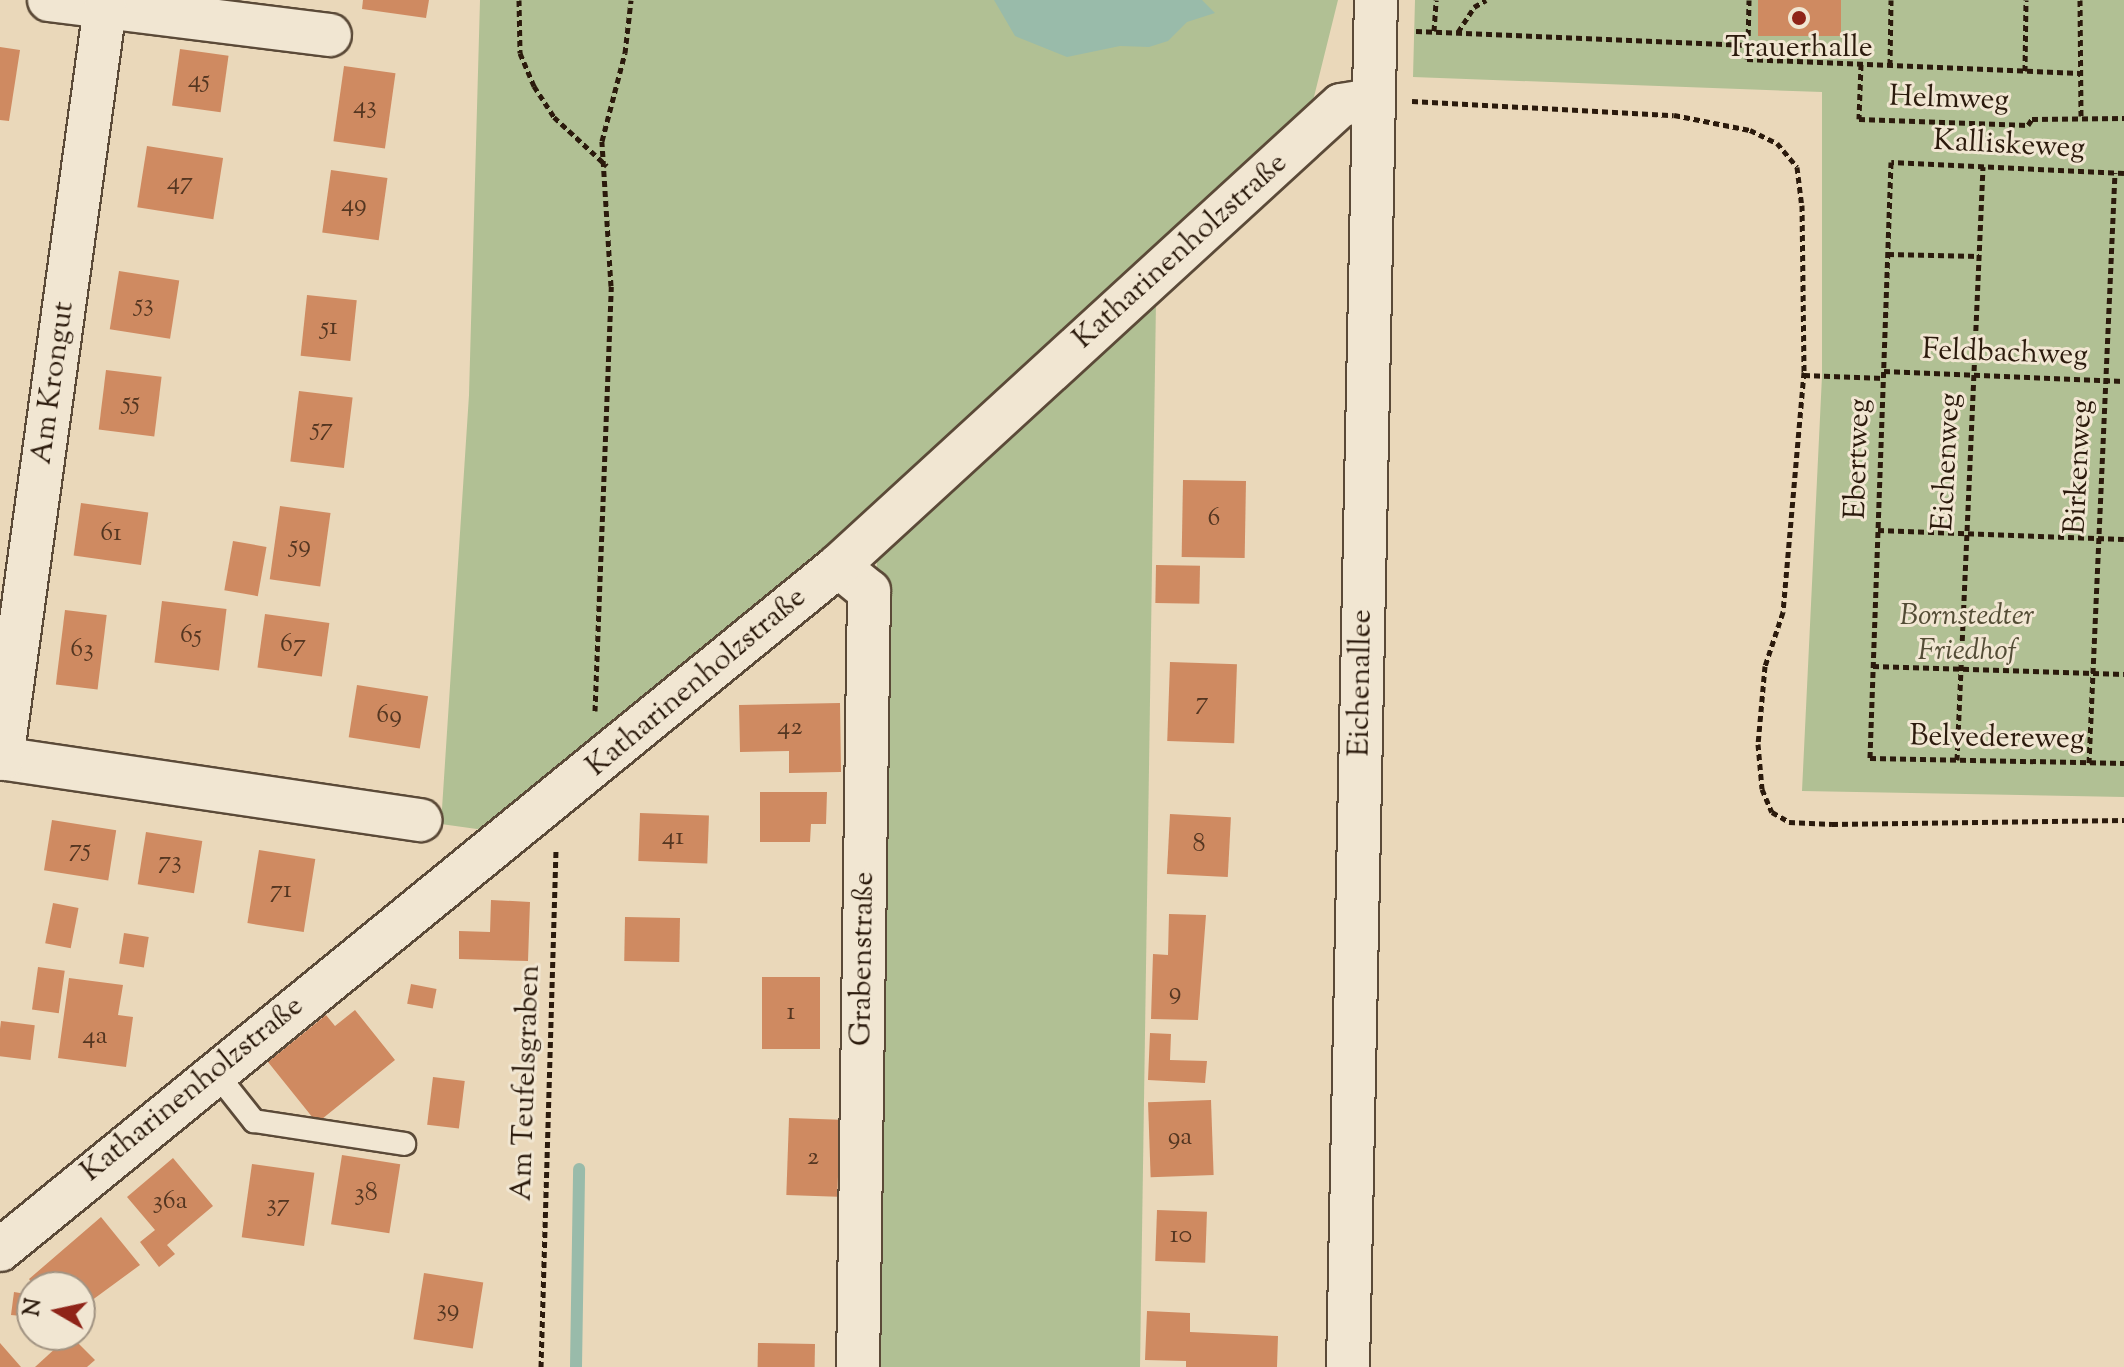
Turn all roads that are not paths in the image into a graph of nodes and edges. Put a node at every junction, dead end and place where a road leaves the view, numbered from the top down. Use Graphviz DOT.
graph roads {
  1 [pos="49,0"];
  2 [pos="105,7"];
  3 [pos="1376,14"];
  4 [pos="330,35"];
  5 [pos="1374,100"];
  6 [pos="838,566"];
  7 [pos="1,758"];
  8 [pos="420,820"];
  9 [pos="215,1072"];
  10 [pos="404,1144"];
  11 [pos="0,1250"];
  12 [pos="858,1367"];
  13 [pos="1348,1367"];
  1 -- 2 [label="street"];
  2 -- 4 [label="street"];
  2 -- 7 [label="street, Am Krongut"];
  3 -- 5 [label="street, Eichenallee"];
  5 -- 6 [label="street, Katharinenholzstraße"];
  5 -- 13 [label="street, Eichenallee"];
  6 -- 9 [label="street, Katharinenholzstraße"];
  6 -- 12 [label="street, Grabenstraße"];
  7 -- 8 [label="street, Am Krongut"];
  9 -- 10 [label="lane"];
  9 -- 11 [label="street, Katharinenholzstraße"];
}
